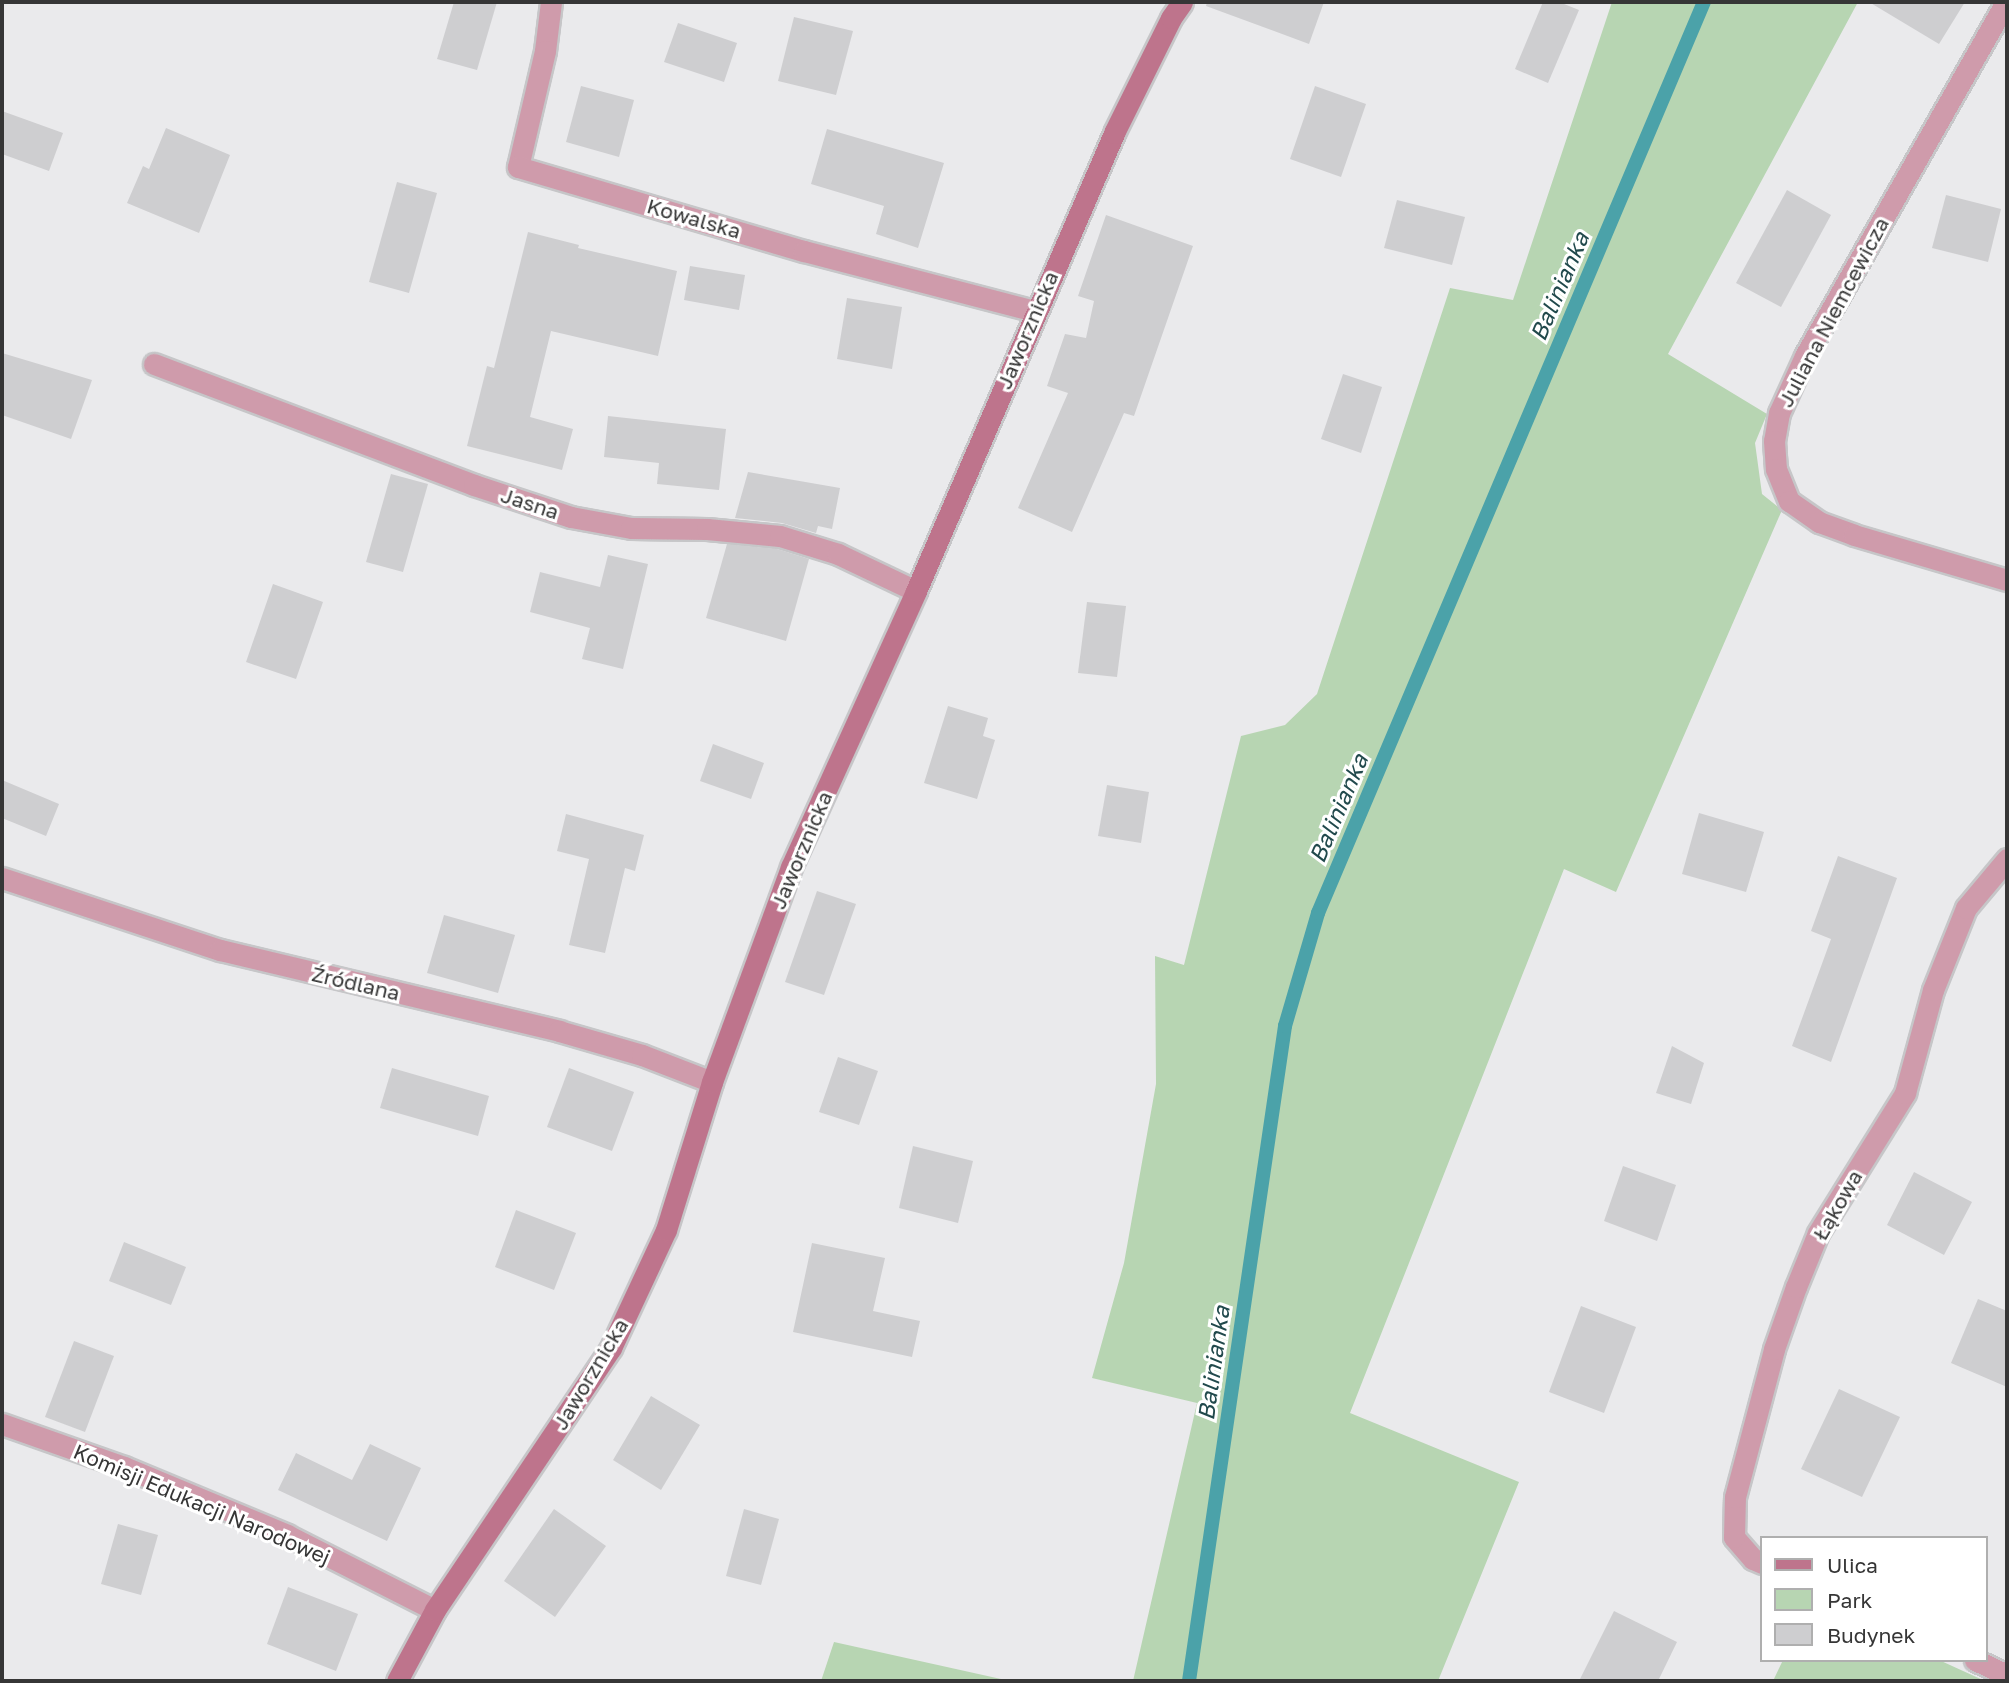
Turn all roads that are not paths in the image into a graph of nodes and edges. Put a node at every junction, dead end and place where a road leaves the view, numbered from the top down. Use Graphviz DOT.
graph roads {
  1 [pos="551,2"];
  2 [pos="1182,2"];
  3 [pos="2006,2"];
  4 [pos="1034,311"];
  5 [pos="155,364"];
  6 [pos="2007,580"];
  7 [pos="916,591"];
  8 [pos="2007,859"];
  9 [pos="2,878"];
  10 [pos="712,1082"];
  11 [pos="2,1424"];
  12 [pos="1760,1562"];
  13 [pos="435,1610"];
  14 [pos="1979,1662"];
  15 [pos="2007,1675"];
  16 [pos="397,1681"];
  1 -- 4 [label="street, Kowalska"];
  2 -- 4 [label="street, Jaworznicka"];
  3 -- 6 [label="street, Juliana Niemcewicza"];
  4 -- 7 [label="street, Jaworznicka"];
  5 -- 7 [label="street, Jasna"];
  7 -- 10 [label="street, Jaworznicka"];
  8 -- 12 [label="street, Łąkowa"];
  9 -- 10 [label="street, Źródlana"];
  10 -- 13 [label="street, Jaworznicka"];
  11 -- 13 [label="street, Komisji Edukacji Narodowej"];
  13 -- 16 [label="street, Jaworznicka"];
  14 -- 15 [label="street"];
}
